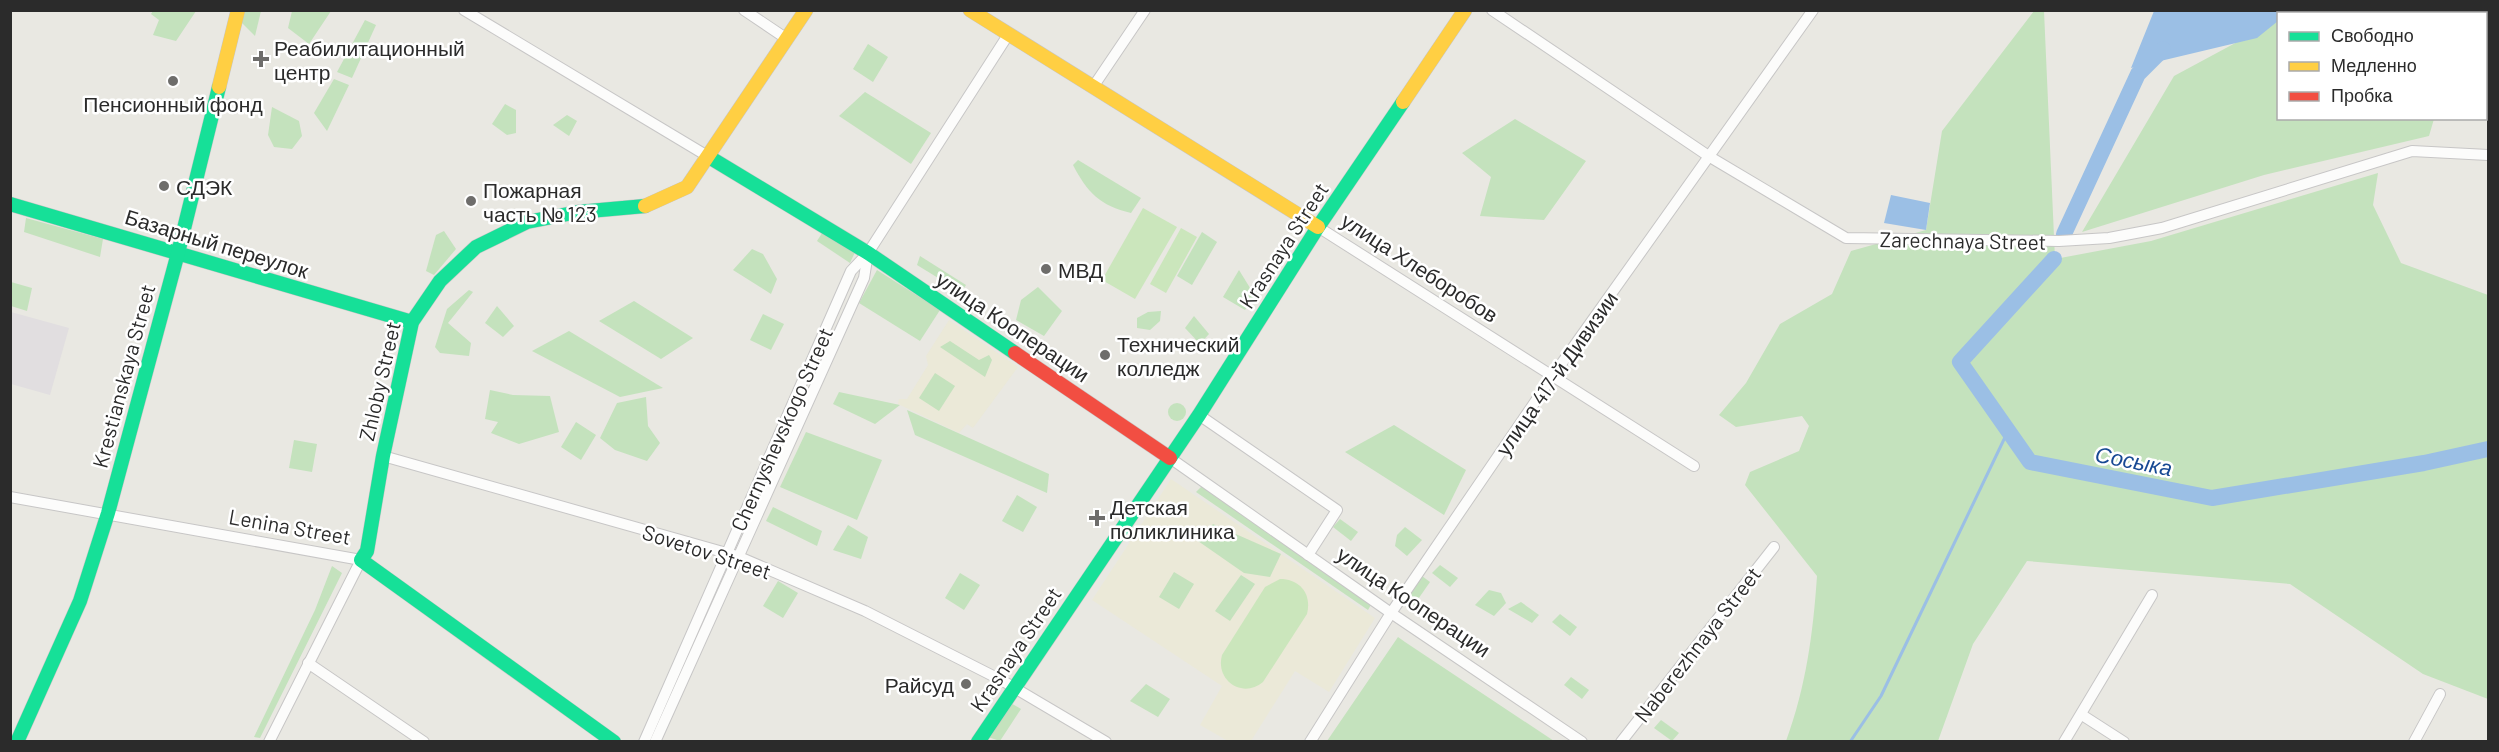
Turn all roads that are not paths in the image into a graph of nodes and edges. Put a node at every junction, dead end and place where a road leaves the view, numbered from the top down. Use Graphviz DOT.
graph roads {
  1 [pos="238,10"];
  2 [pos="744,10"];
  3 [pos="806,10"];
  4 [pos="970,10"];
  5 [pos="1145,10"];
  6 [pos="1465,10"];
  7 [pos="1492,10"];
  8 [pos="1813,10"];
  9 [pos="470,12"];
  10 [pos="1008,34"];
  11 [pos="787,39"];
  12 [pos="1093,87"];
  13 [pos="2488,155"];
  14 [pos="709,157"];
  15 [pos="1710,157"];
  16 [pos="10,204"];
  17 [pos="1318,226"];
  18 [pos="178,253"];
  19 [pos="868,253"];
  20 [pos="412,322"];
  21 [pos="1552,377"];
  22 [pos="1199,415"];
  23 [pos="383,456"];
  24 [pos="1170,458"];
  25 [pos="1694,466"];
  26 [pos="10,497"];
  27 [pos="108,513"];
  28 [pos="1774,547"];
  29 [pos="725,553"];
  30 [pos="1308,555"];
  31 [pos="737,556"];
  32 [pos="361,560"];
  33 [pos="2152,595"];
  34 [pos="1390,613"];
  35 [pos="308,663"];
  36 [pos="1014,688"];
  37 [pos="2440,694"];
  38 [pos="2082,715"];
  39 [pos="17,741"];
  40 [pos="269,741"];
  41 [pos="424,741"];
  42 [pos="614,741"];
  43 [pos="644,741"];
  44 [pos="655,741"];
  45 [pos="978,741"];
  46 [pos="1106,741"];
  47 [pos="1310,741"];
  48 [pos="1582,741"];
  49 [pos="1621,741"];
  50 [pos="2064,741"];
  51 [pos="2124,741"];
  52 [pos="2414,741"];
  1 -- 18 [label="street, Krestianskaya Street"];
  2 -- 11 [label="street"];
  3 -- 11 [label="street, Zhloby Street"];
  4 -- 10 [label="street, улица Хлеборобов"];
  5 -- 12 [label="street"];
  6 -- 17 [label="street, Krasnaya Street"];
  7 -- 15 [label="street, Zarechnaya Street"];
  8 -- 15 [label="street, улица 417-й Дивизии"];
  9 -- 14 [label="street, улица Кооперации"];
  10 -- 12 [label="street, улица Хлеборобов"];
  10 -- 19 [label="street, Chernyshevskogo Street"];
  11 -- 14 [label="street, Zhloby Street"];
  12 -- 17 [label="street, улица Хлеборобов"];
  13 -- 15 [label="street, Zarechnaya Street"];
  14 -- 19 [label="street, улица Кооперации"];
  14 -- 20 [label="street, Zhloby Street"];
  15 -- 21 [label="street, улица 417-й Дивизии"];
  16 -- 18 [label="street, Базарный переулок"];
  17 -- 21 [label="street, улица Хлеборобов"];
  17 -- 22 [label="street, Krasnaya Street"];
  18 -- 20 [label="street, Базарный переулок"];
  18 -- 27 [label="street, Krestianskaya Street"];
  19 -- 24 [label="street, улица Кооперации"];
  19 -- 29 [label="street, Chernyshevskogo Street"];
  19 -- 31 [label="street, Chernyshevskogo Street"];
  20 -- 23 [label="street, Zhloby Street"];
  21 -- 25 [label="street, улица Хлеборобов"];
  21 -- 34 [label="street, улица 417-й Дивизии"];
  22 -- 24 [label="street, Krasnaya Street"];
  22 -- 30 [label="street"];
  23 -- 29 [label="street, Sovetov Street"];
  23 -- 32 [label="street, Zhloby Street"];
  24 -- 30 [label="street, улица Кооперации"];
  24 -- 36 [label="street, Krasnaya Street"];
  26 -- 27 [label="street, Lenina Street"];
  27 -- 32 [label="street, Lenina Street"];
  27 -- 39 [label="street, Krestianskaya Street"];
  28 -- 49 [label="street, Naberezhnaya Street"];
  29 -- 31 [label="street, Sovetov Street"];
  29 -- 43 [label="street, Chernyshevskogo Street"];
  30 -- 34 [label="street, улица Кооперации"];
  31 -- 36 [label="street, Sovetov Street"];
  31 -- 44 [label="street, Chernyshevskogo Street"];
  32 -- 35 [label="street, Zhloby Street"];
  32 -- 42 [label="street, Lenina Street"];
  33 -- 38 [label="street"];
  34 -- 47 [label="street, улица 417-й Дивизии"];
  34 -- 48 [label="street, улица Кооперации"];
  35 -- 40 [label="street, Zhloby Street"];
  35 -- 41 [label="street"];
  36 -- 45 [label="street, Krasnaya Street"];
  36 -- 46 [label="street, Sovetov Street"];
  37 -- 52 [label="street"];
  38 -- 50 [label="street"];
  38 -- 51 [label="street"];
}
